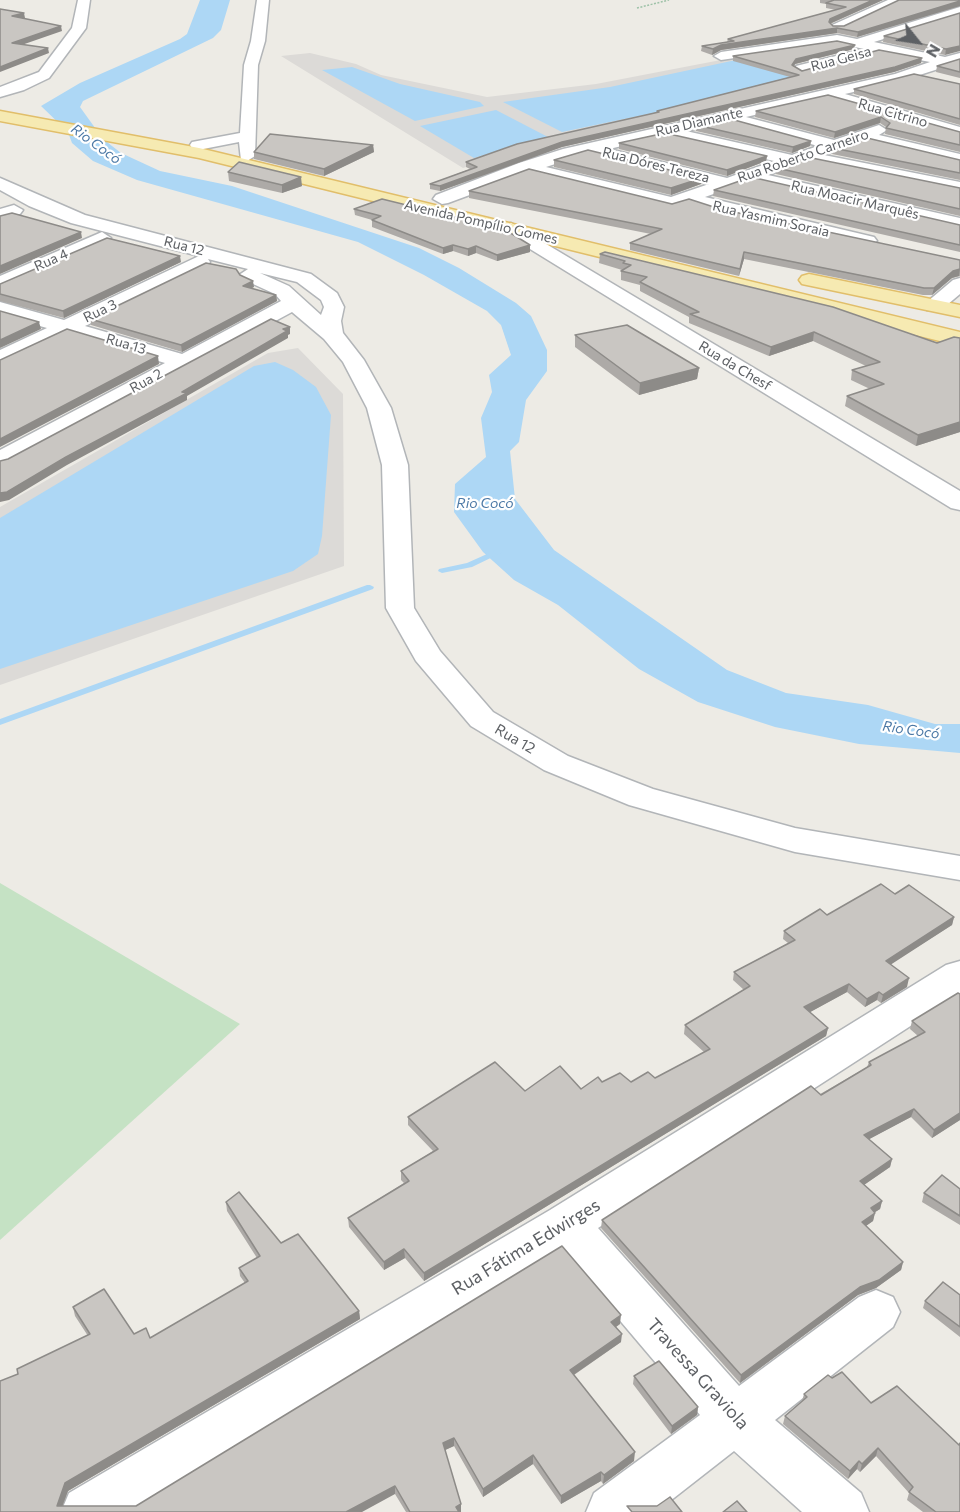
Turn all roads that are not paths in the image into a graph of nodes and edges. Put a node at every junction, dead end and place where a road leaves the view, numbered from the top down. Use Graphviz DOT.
graph roads {
  1 [pos="84,0"];
  2 [pos="263,0"];
  3 [pos="899,0"];
  4 [pos="957,5"];
  5 [pos="864,16"];
  6 [pos="915,26"];
  7 [pos="837,32"];
  8 [pos="881,42"];
  9 [pos="780,47"];
  10 [pos="722,56"];
  11 [pos="833,61"];
  12 [pos="955,61"];
  13 [pos="801,69"];
  14 [pos="941,80"];
  15 [pos="904,81"];
  16 [pos="0,92"];
  17 [pos="826,93"];
  18 [pos="789,101"];
  19 [pos="3,111"];
  20 [pos="821,111"];
  21 [pos="724,116"];
  22 [pos="664,130"];
  23 [pos="112,131"];
  24 [pos="960,132"];
  25 [pos="248,136"];
  26 [pos="198,145"];
  27 [pos="833,145"];
  28 [pos="587,148"];
  29 [pos="247,156"];
  30 [pos="798,158"];
  31 [pos="960,159"];
  32 [pos="525,167"];
  33 [pos="750,176"];
  34 [pos="0,183"];
  35 [pos="726,183"];
  36 [pos="960,187"];
  37 [pos="442,199"];
  38 [pos="680,200"];
  39 [pos="5,209"];
  40 [pos="960,224"];
  41 [pos="512,229"];
  42 [pos="102,238"];
  43 [pos="880,244"];
  44 [pos="715,260"];
  45 [pos="200,262"];
  46 [pos="795,277"];
  47 [pos="0,283"];
  48 [pos="960,284"];
  49 [pos="293,303"];
  50 [pos="934,306"];
  51 [pos="0,308"];
  52 [pos="960,311"];
  53 [pos="66,327"];
  54 [pos="332,334"];
  55 [pos="960,339"];
  56 [pos="0,359"];
  57 [pos="183,361"];
  58 [pos="0,460"];
  59 [pos="960,502"];
  60 [pos="960,868"];
  61 [pos="960,975"];
  62 [pos="566,1224"];
  63 [pos="876,1312"];
  64 [pos="736,1419"];
  65 [pos="88,1512"];
  66 [pos="613,1512"];
  67 [pos="842,1512"];
  1 -- 16 [label="street"];
  2 -- 25 [label="street"];
  3 -- 5 [label="street"];
  4 -- 6 [label="street, Rua Geisa"];
  5 -- 6 [label="street"];
  5 -- 7 [label="street"];
  6 -- 8 [label="street, Rua Geisa"];
  7 -- 8 [label="street"];
  7 -- 8 [label="street"];
  7 -- 9 [label="street"];
  8 -- 11 [label="street, Rua Geisa"];
  8 -- 12 [label="street"];
  9 -- 10 [label="street"];
  9 -- 11 [label="street"];
  11 -- 13 [label="street, Rua Geisa"];
  11 -- 15 [label="street"];
  12 -- 15 [label="street, Rua Diamante"];
  14 -- 15 [label="street"];
  15 -- 17 [label="street, Rua Diamante"];
  17 -- 18 [label="street, Rua Diamante"];
  17 -- 24 [label="street, Rua Citrino"];
  18 -- 20 [label="street"];
  18 -- 21 [label="street, Rua Diamante"];
  19 -- 23 [label="main road, Avenida Pompílio Gomes"];
  21 -- 22 [label="street, Rua Diamante"];
  21 -- 27 [label="street"];
  22 -- 28 [label="street, Rua Diamante"];
  22 -- 30 [label="street"];
  23 -- 26 [label="main road, Avenida Pompílio Gomes"];
  23 -- 41 [label="main road, Avenida Pompílio Gomes"];
  25 -- 26 [label="street"];
  25 -- 29 [label="street"];
  26 -- 29 [label="main road, Avenida Pompílio Gomes"];
  27 -- 30 [label="street, Rua Roberto Carneiro"];
  27 -- 31 [label="street, Rua Roberto Carneiro"];
  28 -- 32 [label="street, Rua Diamante"];
  28 -- 35 [label="street, Rua Dóres Tereza"];
  29 -- 37 [label="main road, Avenida Pompílio Gomes"];
  30 -- 33 [label="street, Rua Roberto Carneiro"];
  30 -- 36 [label="street"];
  32 -- 37 [label="street, Rua Diamante"];
  32 -- 38 [label="street, Rua Yasmim Soraia"];
  33 -- 35 [label="street, Rua Roberto Carneiro"];
  33 -- 40 [label="street, Rua Moacir Marquês"];
  34 -- 54 [label="street, Rua 12"];
  35 -- 38 [label="street, Rua Roberto Carneiro"];
  37 -- 44 [label="main road, Avenida Pompílio Gomes"];
  38 -- 43 [label="street, Rua Yasmim Soraia"];
  39 -- 42 [label="street, Rua 12"];
  41 -- 55 [label="main road, Avenida Pompílio Gomes"];
  41 -- 59 [label="street, Rua da Chesf"];
  42 -- 45 [label="street, Rua 12"];
  42 -- 47 [label="street, Rua 4"];
  45 -- 49 [label="street, Rua 12"];
  45 -- 53 [label="street, Rua 3"];
  46 -- 50 [label="main road"];
  48 -- 50 [label="street"];
  49 -- 54 [label="street, Rua 12"];
  49 -- 57 [label="street, Rua 2"];
  50 -- 52 [label="main road"];
  51 -- 53 [label="street, Rua 13"];
  53 -- 56 [label="street, Rua 3"];
  53 -- 57 [label="street, Rua 13"];
  54 -- 60 [label="street, Rua 12"];
  57 -- 58 [label="street, Rua 2"];
  61 -- 62 [label="street, Rua Fátima Edwirges"];
  62 -- 64 [label="street, Travessa Graviola"];
  62 -- 65 [label="street, Rua Fátima Edwirges"];
  63 -- 64 [label="street"];
  64 -- 66 [label="street"];
  64 -- 67 [label="street, Travessa Graviola"];
}
